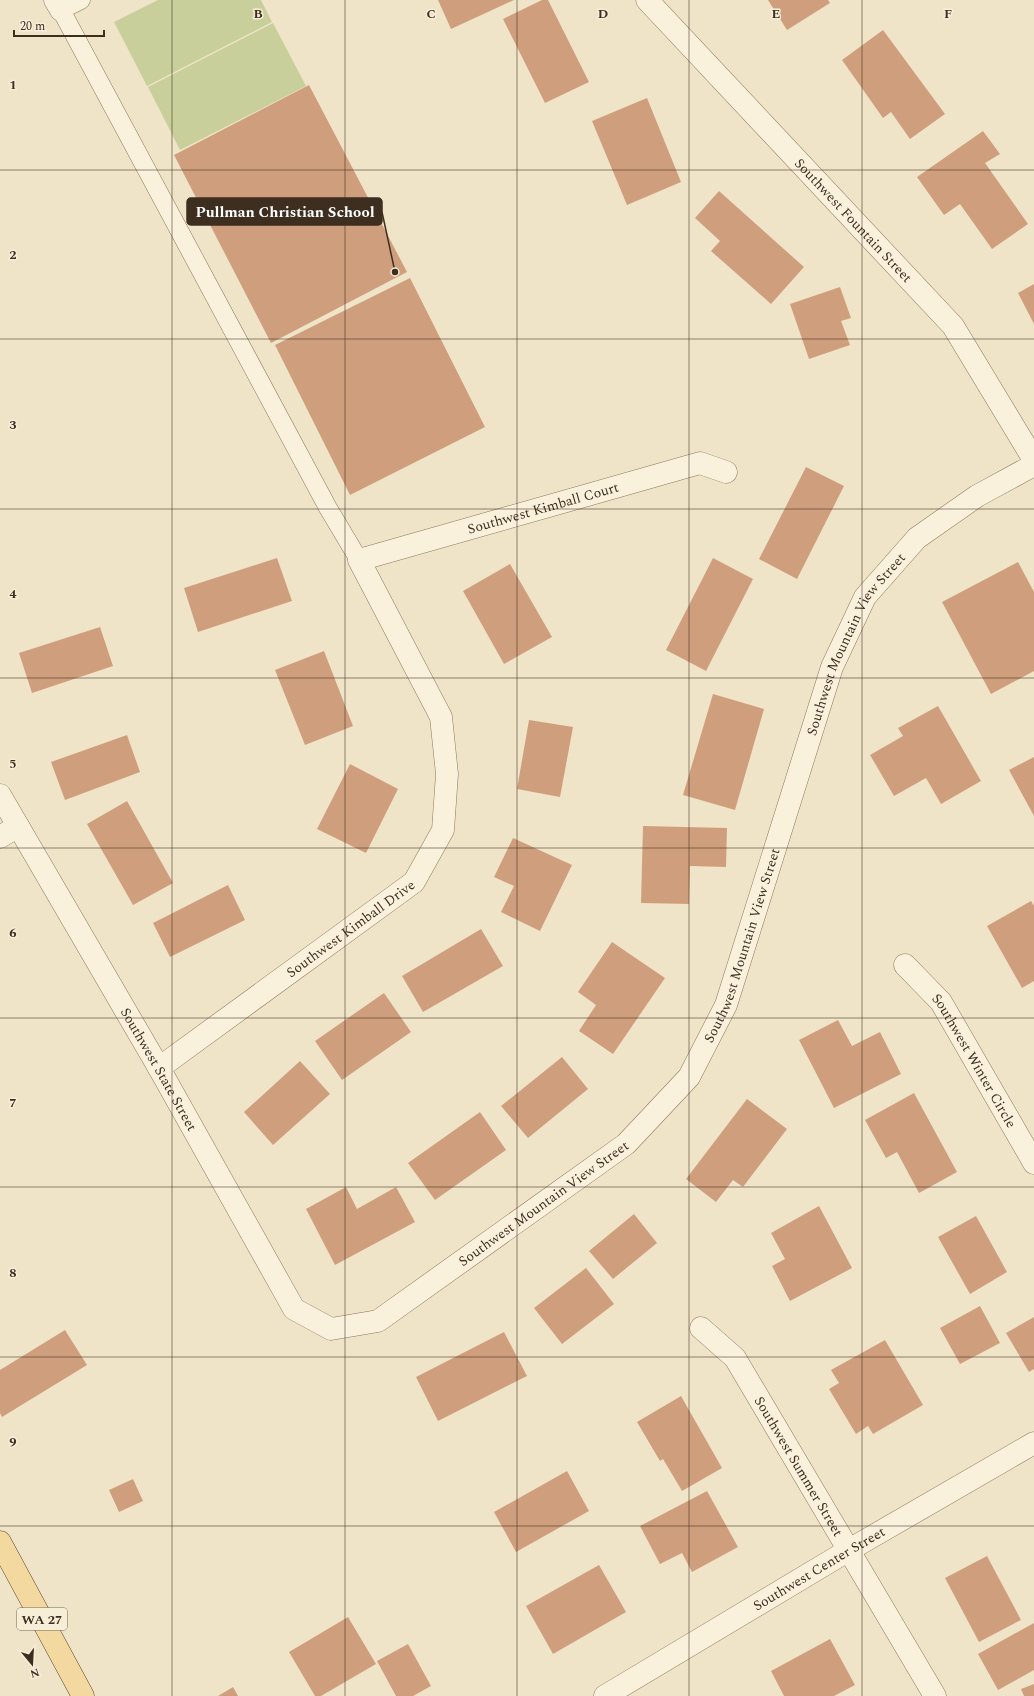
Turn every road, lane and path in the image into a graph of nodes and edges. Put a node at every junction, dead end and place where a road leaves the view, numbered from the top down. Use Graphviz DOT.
graph roads {
  1 [pos="82,0"];
  2 [pos="648,0"];
  3 [pos="58,5"];
  4 [pos="1034,460"];
  5 [pos="1034,465"];
  6 [pos="726,472"];
  7 [pos="359,560"];
  8 [pos="0,795"];
  9 [pos="9,832"];
  10 [pos="905,965"];
  11 [pos="159,1068"];
  12 [pos="1034,1163"];
  13 [pos="701,1328"];
  14 [pos="331,1329"];
  15 [pos="1034,1443"];
  16 [pos="0,1542"];
  17 [pos="849,1550"];
  18 [pos="83,1696"];
  19 [pos="605,1696"];
  20 [pos="935,1696"];
  1 -- 3 [label="lane"];
  2 -- 4 [label="street, Southwest Fountain Street"];
  3 -- 7 [label="lane"];
  5 -- 14 [label="street, Southwest Mountain View Street"];
  6 -- 7 [label="street, Southwest Kimball Court"];
  7 -- 11 [label="street, Southwest Kimball Drive"];
  8 -- 9 [label="street, Southwest State Street"];
  9 -- 11 [label="street, Southwest State Street"];
  10 -- 12 [label="street, Southwest Winter Circle"];
  11 -- 14 [label="street, Southwest State Street"];
  13 -- 17 [label="street, Southwest Summer Street"];
  15 -- 17 [label="street, Southwest Center Street"];
  16 -- 18 [label="main road, WA 27"];
  17 -- 19 [label="street, Southwest Center Street"];
  17 -- 20 [label="street, Southwest Summer Street"];
}
